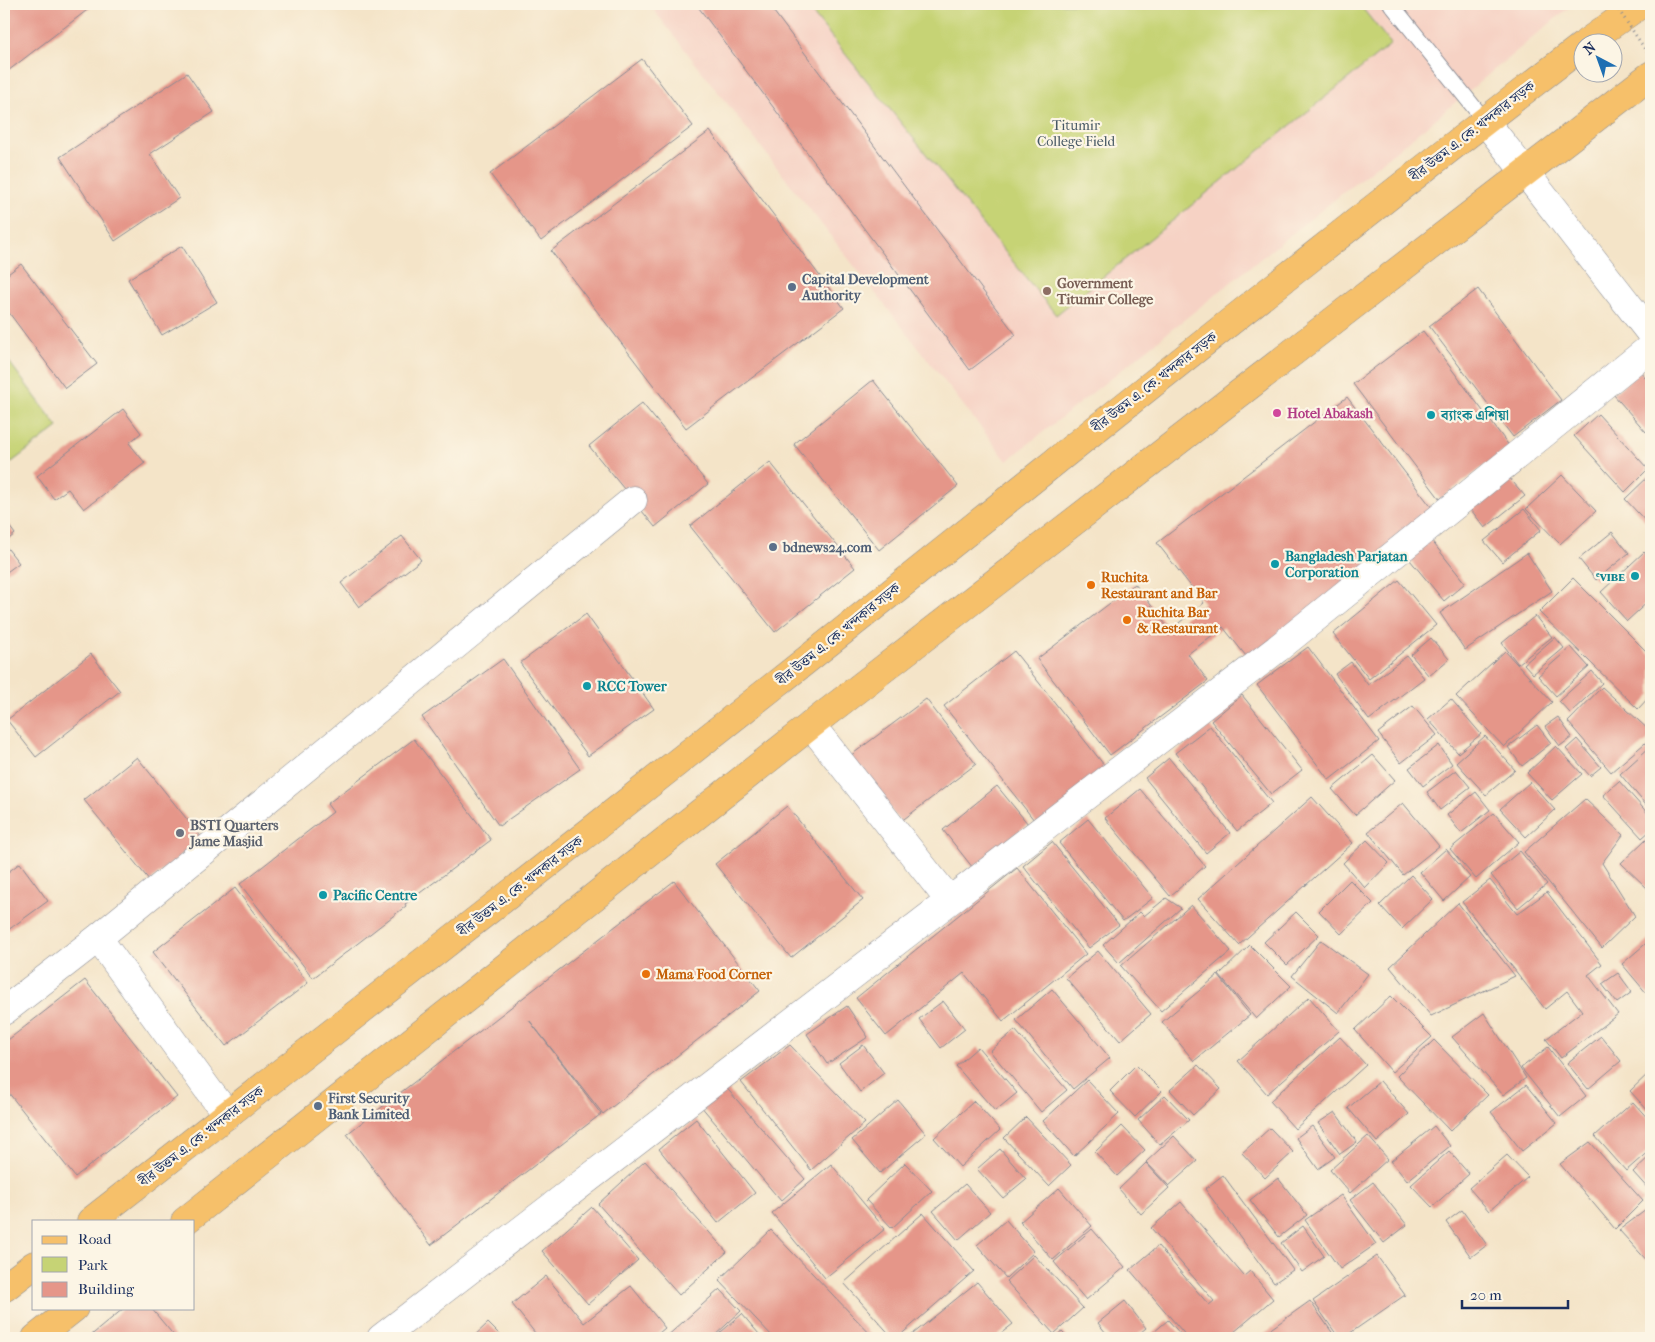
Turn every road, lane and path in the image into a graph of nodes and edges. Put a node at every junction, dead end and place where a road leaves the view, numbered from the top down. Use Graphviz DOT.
graph roads {
  1 [pos="1391,4"];
  2 [pos="1628,5"];
  3 [pos="1598,32"];
  4 [pos="1572,54"];
  5 [pos="1651,58"];
  6 [pos="1651,75"];
  7 [pos="1484,121"];
  8 [pos="1524,172"];
  9 [pos="1651,334"];
  10 [pos="1651,347"];
  11 [pos="633,500"];
  12 [pos="811,726"];
  13 [pos="949,900"];
  14 [pos="98,938"];
  15 [pos="4,1011"];
  16 [pos="228,1115"];
  17 [pos="92,1220"];
  18 [pos="185,1220"];
  19 [pos="32,1267"];
  20 [pos="4,1288"];
  21 [pos="71,1310"];
  22 [pos="36,1338"];
  23 [pos="381,1338"];
  1 -- 7 [label="lane"];
  2 -- 3 [label="main road"];
  2 -- 5 [label="path, bridge"];
  4 -- 7 [label="main road, বীর উত্তম এ. কে. খন্দকার সড়ক"];
  6 -- 8 [label="main road"];
  7 -- 8 [label="street"];
  7 -- 16 [label="main road, বীর উত্তম এ. কে. খন্দকার সড়ক"];
  8 -- 9 [label="street"];
  8 -- 12 [label="main road"];
  10 -- 13 [label="street"];
  11 -- 14 [label="street"];
  12 -- 13 [label="street"];
  12 -- 18 [label="main road"];
  13 -- 23 [label="street"];
  14 -- 15 [label="street"];
  14 -- 16 [label="street"];
  16 -- 17 [label="main road, বীর উত্তম এ. কে. খন্দকার সড়ক"];
  19 -- 20 [label="main road"];
  21 -- 22 [label="main road"];
}
